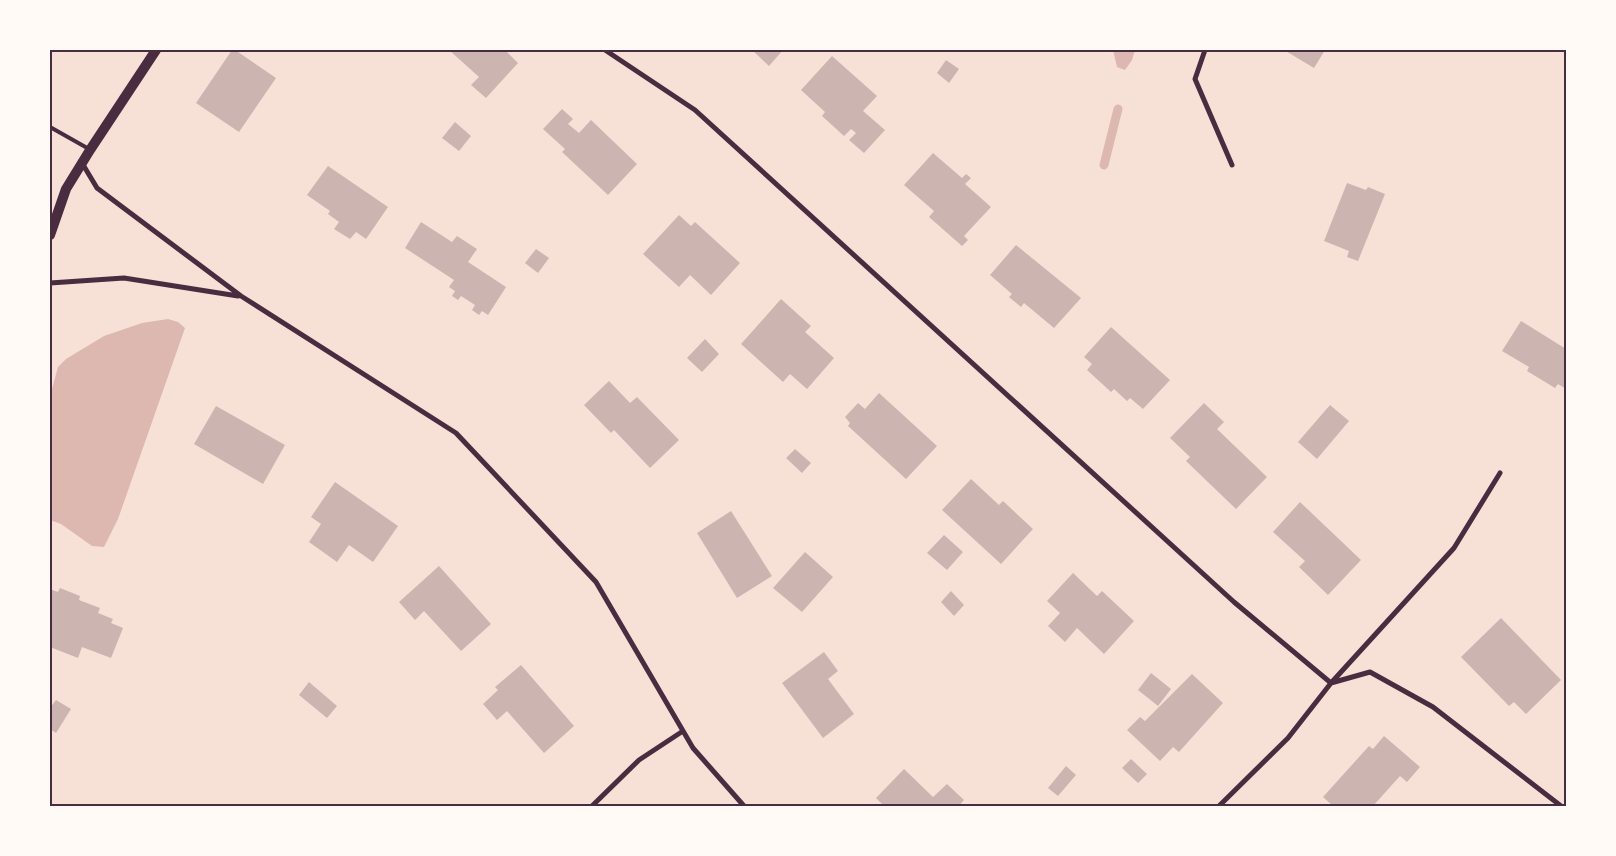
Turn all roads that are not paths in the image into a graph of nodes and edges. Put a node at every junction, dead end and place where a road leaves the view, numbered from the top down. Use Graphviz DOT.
graph roads {
  1 [pos="156,50"];
  2 [pos="605,50"];
  3 [pos="1205,50"];
  4 [pos="50,127"];
  5 [pos="90,150"];
  6 [pos="82,163"];
  7 [pos="1232,165"];
  8 [pos="50,235"];
  9 [pos="50,283"];
  10 [pos="241,296"];
  11 [pos="1500,473"];
  12 [pos="1331,683"];
  13 [pos="683,731"];
  14 [pos="592,806"];
  15 [pos="744,806"];
  16 [pos="1219,806"];
  17 [pos="1561,806"];
  1 -- 5 [label="main road"];
  2 -- 12 [label="street"];
  3 -- 7 [label="street"];
  4 -- 5 [label="lane"];
  5 -- 6 [label="main road"];
  6 -- 8 [label="main road"];
  6 -- 10 [label="street"];
  9 -- 10 [label="street"];
  10 -- 13 [label="street"];
  11 -- 12 [label="street"];
  12 -- 16 [label="street"];
  12 -- 17 [label="street"];
  13 -- 14 [label="street"];
  13 -- 15 [label="street"];
}
